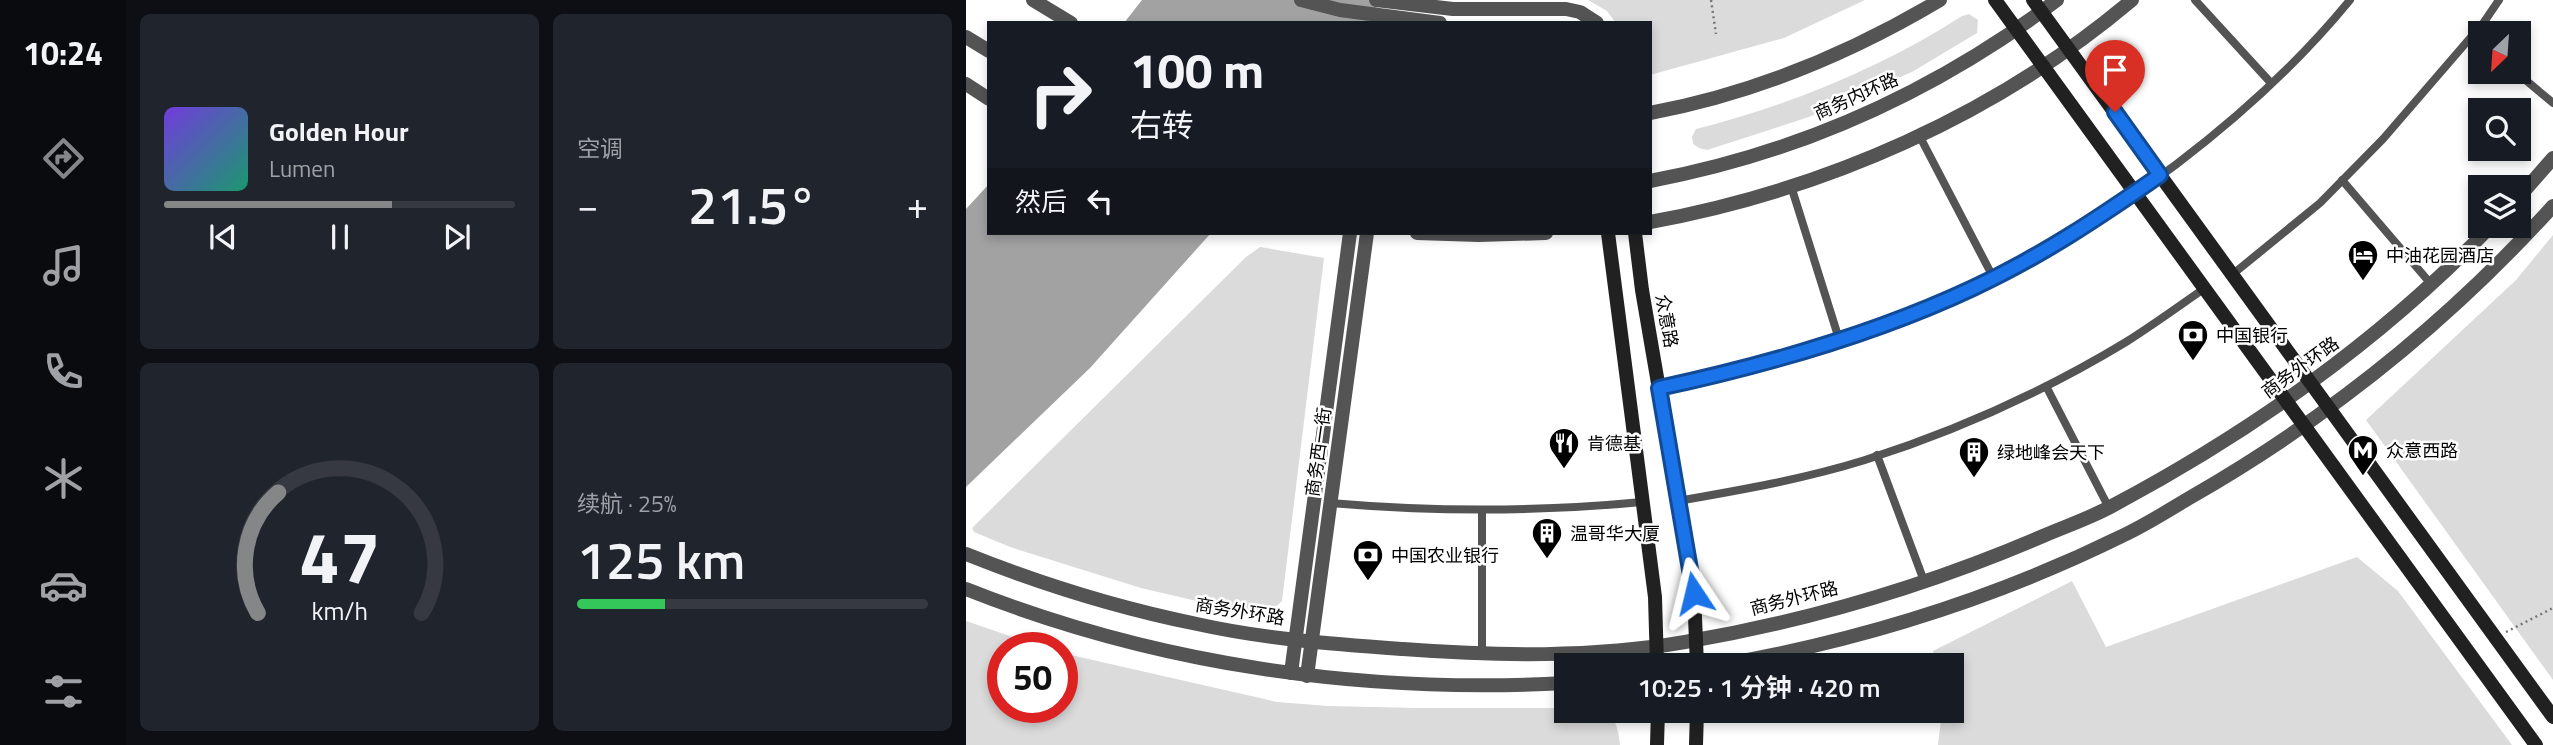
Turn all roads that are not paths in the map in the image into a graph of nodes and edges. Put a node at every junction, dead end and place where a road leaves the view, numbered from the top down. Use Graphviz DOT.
graph roads {
  1 [pos="1033,0"];
  2 [pos="1301,0"];
  3 [pos="1376,0"];
  4 [pos="1940,0"];
  5 [pos="1995,0"];
  6 [pos="2057,0"];
  7 [pos="2132,0"];
  8 [pos="2195,0"];
  9 [pos="2350,0"];
  10 [pos="2499,0"];
  11 [pos="2037,6"];
  12 [pos="1068,21"];
  13 [pos="1424,21"];
  14 [pos="1594,21"];
  15 [pos="2487,21"];
  16 [pos="2017,30"];
  17 [pos="966,37"];
  18 [pos="2468,48"];
  19 [pos="2069,49"];
  20 [pos="987,50"];
  21 [pos="2044,67"];
  22 [pos="2271,83"];
  23 [pos="966,84"];
  24 [pos="2530,84"];
  25 [pos="987,98"];
  26 [pos="2553,103"];
  27 [pos="1652,113"];
  28 [pos="1919,135"];
  29 [pos="2553,158"];
  30 [pos="2160,175"];
  31 [pos="2342,180"];
  32 [pos="1652,181"];
  33 [pos="2531,183"];
  34 [pos="1791,186"];
  35 [pos="2136,192"];
  36 [pos="2553,206"];
  37 [pos="1652,222"];
  38 [pos="1350,235"];
  39 [pos="1367,235"];
  40 [pos="1608,235"];
  41 [pos="1635,235"];
  42 [pos="2479,238"];
  43 [pos="2233,274"];
  44 [pos="1993,277"];
  45 [pos="2431,284"];
  46 [pos="2206,288"];
  47 [pos="1839,339"];
  48 [pos="2311,383"];
  49 [pos="2046,386"];
  50 [pos="1659,388"];
  51 [pos="2286,401"];
  52 [pos="2329,408"];
  53 [pos="2305,426"];
  54 [pos="1877,455"];
  55 [pos="1678,501"];
  56 [pos="1642,502"];
  57 [pos="1330,503"];
  58 [pos="2109,508"];
  59 [pos="1482,510"];
  60 [pos="966,554"];
  61 [pos="1924,581"];
  62 [pos="966,589"];
  63 [pos="1295,639"];
  64 [pos="1696,640"];
  65 [pos="1311,641"];
  66 [pos="1657,645"];
  67 [pos="1657,653"];
  68 [pos="1697,653"];
  69 [pos="1781,653"];
  70 [pos="1482,654"];
  71 [pos="1291,673"];
  72 [pos="1307,676"];
  73 [pos="1554,683"];
  74 [pos="2553,717"];
  75 [pos="1658,723"];
  76 [pos="1697,723"];
  77 [pos="1657,745"];
  78 [pos="1696,745"];
  79 [pos="2536,745"];
  1 -- 12 [label="street"];
  2 -- 13 [label="street"];
  3 -- 14 [label="street"];
  4 -- 27 [label="street"];
  5 -- 16 [label="main road"];
  6 -- 11 [label="street, 商务内环路"];
  7 -- 19 [label="street"];
  8 -- 22 [label="lane"];
  9 -- 22 [label="lane"];
  10 -- 15 [label="lane"];
  11 -- 16 [label="street, 商务内环路"];
  11 -- 19 [label="main road"];
  16 -- 21 [label="main road"];
  16 -- 32 [label="street, 商务内环路"];
  17 -- 20 [label="street"];
  18 -- 31 [label="lane"];
  19 -- 21 [label="street"];
  19 -- 30 [label="main road"];
  21 -- 28 [label="street"];
  21 -- 35 [label="main road"];
  22 -- 30 [label="lane"];
  23 -- 25 [label="street"];
  24 -- 26 [label="lane"];
  28 -- 34 [label="street"];
  28 -- 44 [label="lane"];
  29 -- 33 [label="street"];
  30 -- 35 [label="lane"];
  30 -- 43 [label="main road"];
  31 -- 43 [label="lane"];
  31 -- 45 [label="lane"];
  34 -- 37 [label="street"];
  34 -- 47 [label="lane"];
  35 -- 44 [label="lane"];
  35 -- 46 [label="main road"];
  36 -- 52 [label="street"];
  38 -- 63 [label="street, 商务西一街"];
  39 -- 57 [label="street, 商务西一街"];
  40 -- 56 [label="main road"];
  41 -- 50 [label="main road, 众意路"];
  42 -- 45 [label="street, 商务外环路"];
  43 -- 48 [label="main road"];
  44 -- 47 [label="lane"];
  45 -- 48 [label="street, 商务外环路"];
  46 -- 49 [label="lane"];
  46 -- 51 [label="main road"];
  47 -- 50 [label="lane"];
  48 -- 51 [label="street, 商务外环路"];
  48 -- 52 [label="main road"];
  49 -- 54 [label="lane"];
  49 -- 58 [label="lane"];
  50 -- 55 [label="main road, 众意路"];
  51 -- 53 [label="main road"];
  51 -- 58 [label="street, 商务外环路"];
  52 -- 53 [label="street"];
  52 -- 74 [label="main road"];
  53 -- 69 [label="street"];
  53 -- 79 [label="main road"];
  54 -- 55 [label="lane"];
  54 -- 61 [label="lane"];
  55 -- 64 [label="main road, 众意路"];
  56 -- 59 [label="lane"];
  56 -- 66 [label="main road"];
  57 -- 59 [label="lane"];
  57 -- 65 [label="street, 商务西一街"];
  58 -- 61 [label="street, 商务外环路"];
  59 -- 70 [label="lane"];
  60 -- 63 [label="street, 商务外环路"];
  61 -- 64 [label="street, 商务外环路"];
  62 -- 71 [label="street"];
  63 -- 65 [label="street, 商务外环路"];
  63 -- 71 [label="street, 商务西一街"];
  64 -- 66 [label="street, 商务外环路"];
  64 -- 68 [label="main road, 众意路"];
  65 -- 70 [label="street, 商务外环路"];
  65 -- 72 [label="street, 商务西一街"];
  66 -- 67 [label="main road"];
  66 -- 70 [label="street, 商务外环路"];
  71 -- 72 [label="street"];
  72 -- 73 [label="street"];
  75 -- 77 [label="main road"];
  76 -- 78 [label="main road"];
}
